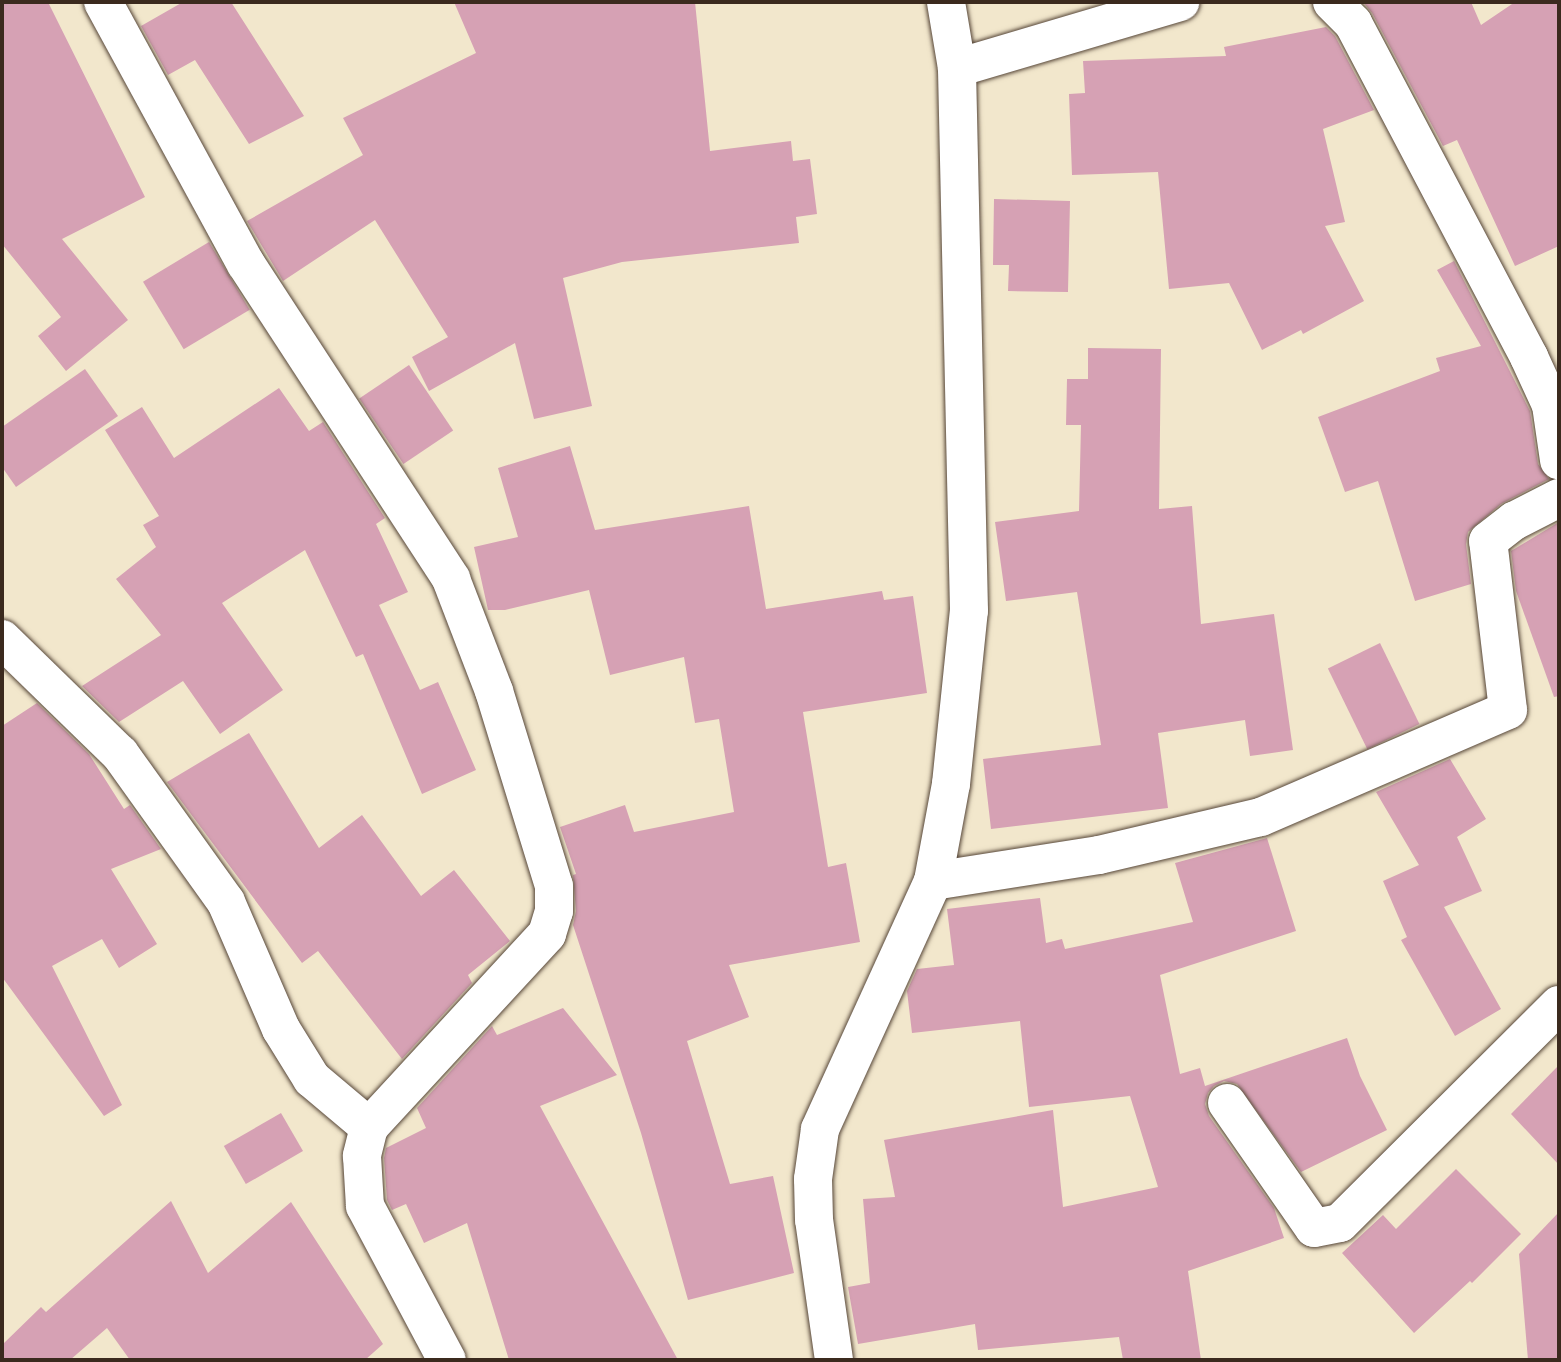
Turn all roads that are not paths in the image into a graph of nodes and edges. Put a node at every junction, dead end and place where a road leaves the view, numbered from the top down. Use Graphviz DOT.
graph roads {
  1 [pos="103,2"];
  2 [pos="946,2"];
  3 [pos="1180,2"];
  4 [pos="1332,2"];
  5 [pos="957,68"];
  6 [pos="1559,460"];
  7 [pos="1559,498"];
  8 [pos="2,639"];
  9 [pos="933,881"];
  10 [pos="1559,1005"];
  11 [pos="1227,1103"];
  12 [pos="369,1127"];
  13 [pos="447,1360"];
  14 [pos="834,1360"];
  1 -- 12 [label="street"];
  2 -- 5 [label="street"];
  3 -- 5 [label="street"];
  4 -- 6 [label="street"];
  5 -- 9 [label="street"];
  7 -- 9 [label="street"];
  8 -- 12 [label="street"];
  9 -- 14 [label="street"];
  10 -- 11 [label="street"];
  12 -- 13 [label="street"];
}
